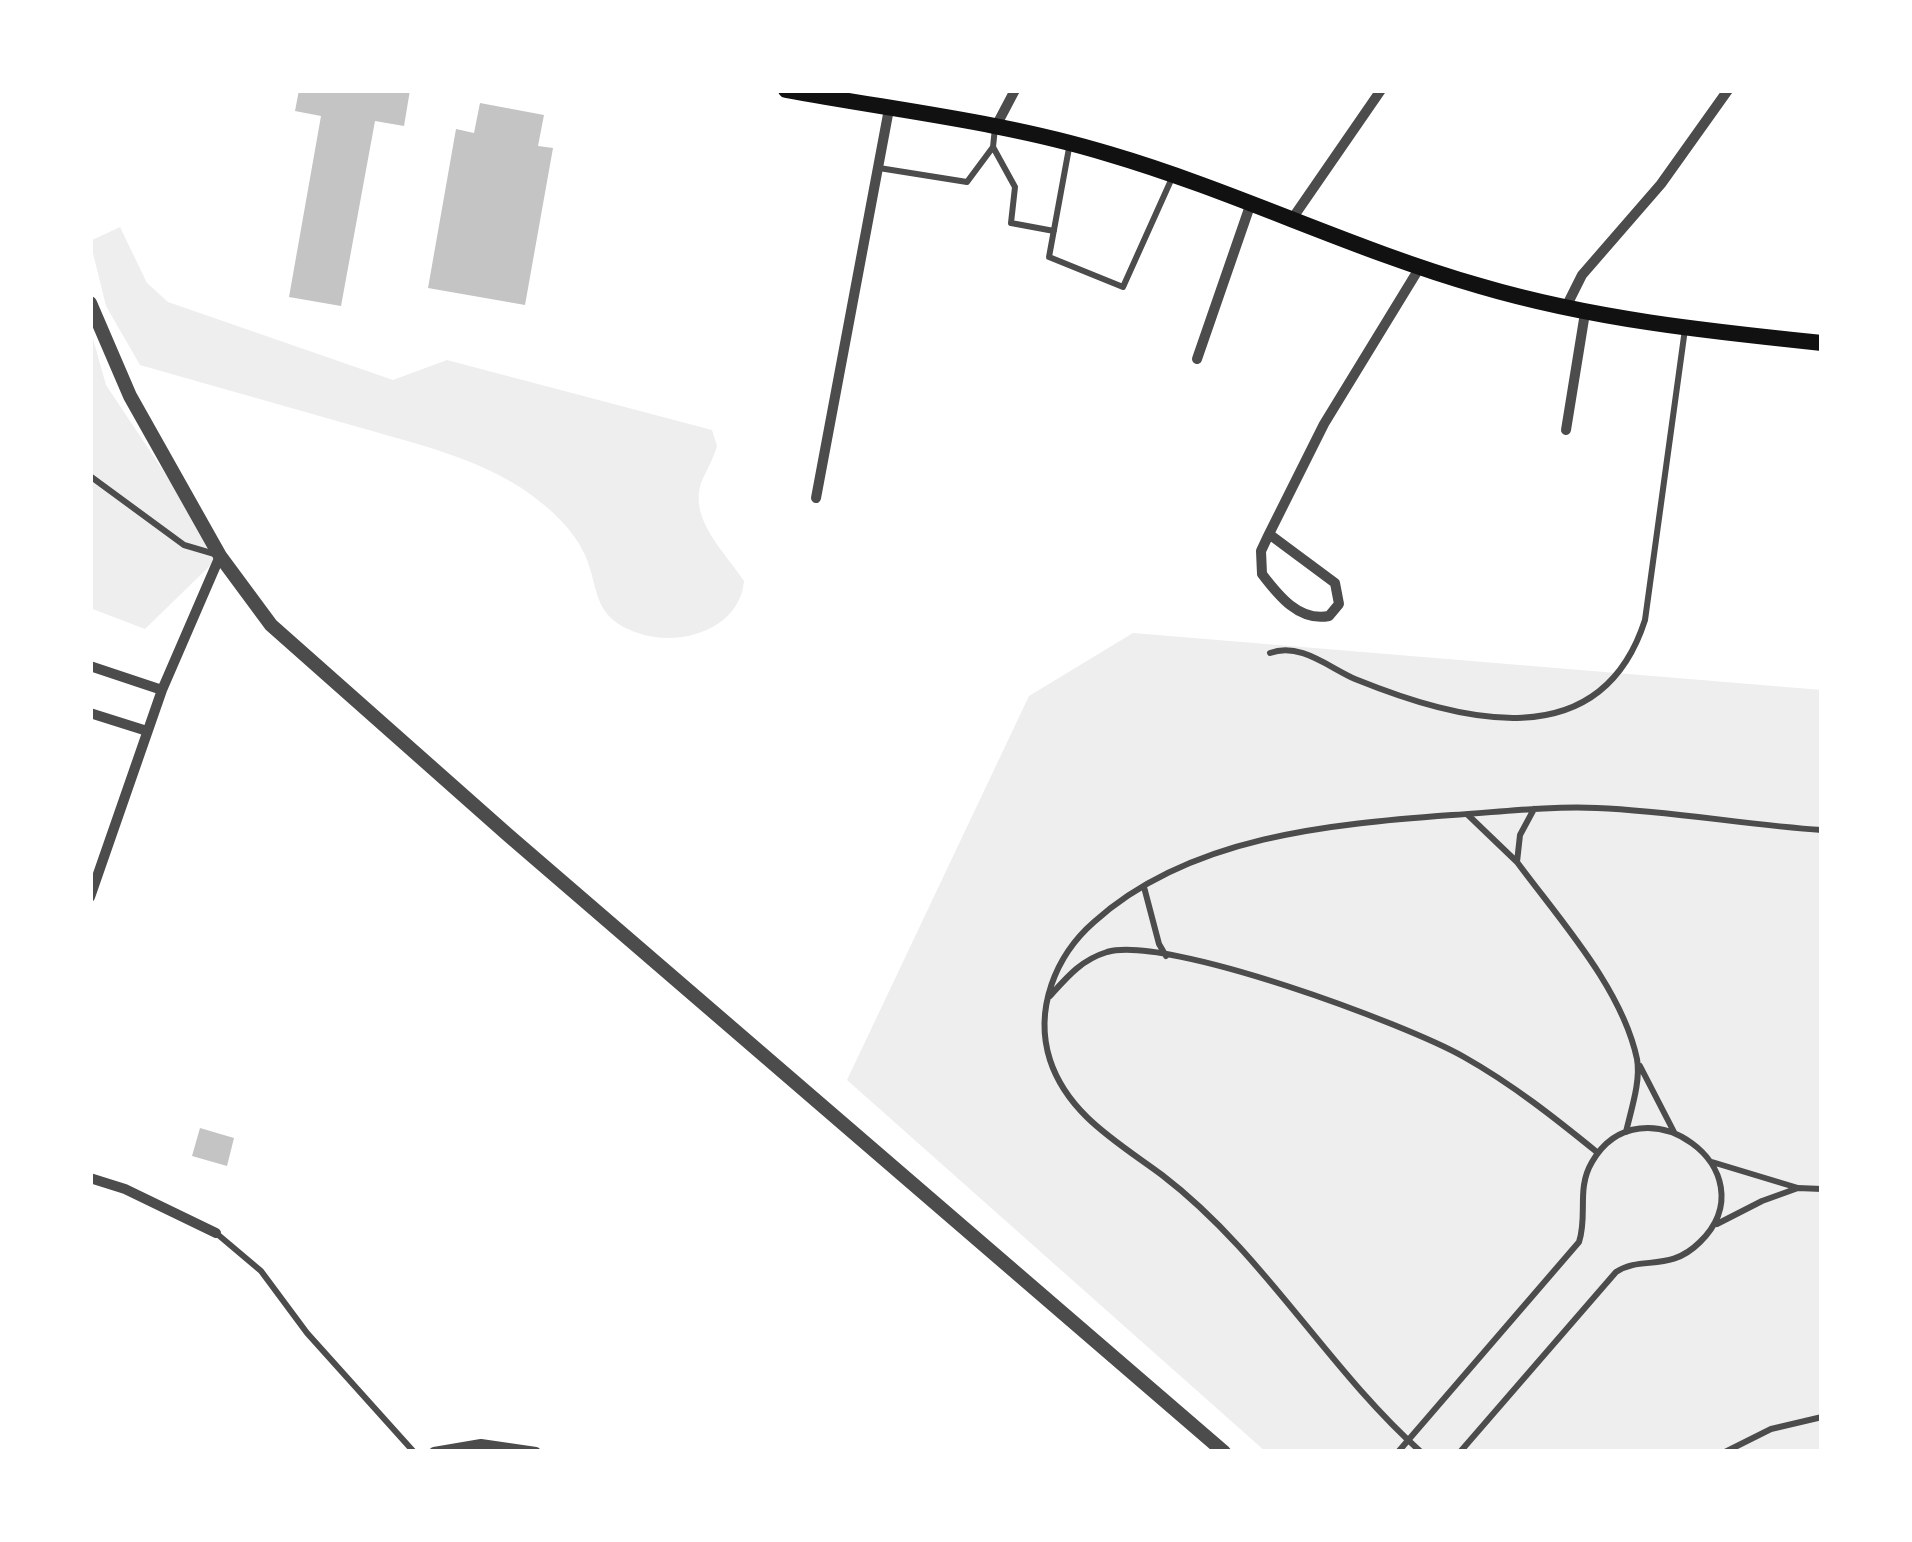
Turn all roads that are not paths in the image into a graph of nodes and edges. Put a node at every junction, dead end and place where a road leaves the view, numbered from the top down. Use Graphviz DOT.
graph roads {
  1 [pos="786,90"];
  2 [pos="1016,90"];
  3 [pos="1381,90"];
  4 [pos="1728,90"];
  5 [pos="890,109"];
  6 [pos="994,138"];
  7 [pos="1070,142"];
  8 [pos="879,168"];
  9 [pos="1174,174"];
  10 [pos="1251,203"];
  11 [pos="1292,219"];
  12 [pos="1054,231"];
  13 [pos="1420,267"];
  14 [pos="90,303"];
  15 [pos="1564,309"];
  16 [pos="1585,313"];
  17 [pos="1684,329"];
  18 [pos="1822,343"];
  19 [pos="1197,359"];
  20 [pos="1566,430"];
  21 [pos="90,476"];
  22 [pos="816,498"];
  23 [pos="1269,535"];
  24 [pos="220,556"];
  25 [pos="1270,653"];
  26 [pos="90,666"];
  27 [pos="162,690"];
  28 [pos="90,713"];
  29 [pos="147,731"];
  30 [pos="1535,808"];
  31 [pos="1467,814"];
  32 [pos="1822,835"];
  33 [pos="96,854"];
  34 [pos="1517,862"];
  35 [pos="1144,887"];
  36 [pos="90,897"];
  37 [pos="1166,956"];
  38 [pos="1048,999"];
  39 [pos="1638,1062"];
  40 [pos="1626,1132"];
  41 [pos="1674,1132"];
  42 [pos="1598,1153"];
  43 [pos="1712,1162"];
  44 [pos="90,1178"];
  45 [pos="1798,1188"];
  46 [pos="1822,1189"];
  47 [pos="1714,1226"];
  48 [pos="216,1233"];
  49 [pos="1822,1417"];
  50 [pos="1408,1440"];
  51 [pos="414,1452"];
  52 [pos="434,1452"];
  53 [pos="536,1452"];
  54 [pos="1223,1452"];
  55 [pos="1398,1452"];
  56 [pos="1421,1452"];
  57 [pos="1460,1452"];
  58 [pos="1725,1452"];
  1 -- 5 [label="main road"];
  2 -- 6 [label="street"];
  3 -- 11 [label="street"];
  4 -- 15 [label="street"];
  5 -- 6 [label="main road"];
  5 -- 8 [label="street"];
  6 -- 7 [label="main road"];
  6 -- 8 [label="lane"];
  6 -- 12 [label="lane"];
  7 -- 9 [label="main road"];
  7 -- 12 [label="lane"];
  8 -- 22 [label="street"];
  9 -- 10 [label="main road"];
  9 -- 12 [label="lane"];
  10 -- 11 [label="main road"];
  10 -- 19 [label="street"];
  11 -- 13 [label="main road"];
  13 -- 15 [label="main road"];
  13 -- 23 [label="street"];
  14 -- 24 [label="street"];
  15 -- 16 [label="main road"];
  16 -- 17 [label="main road"];
  16 -- 20 [label="street"];
  17 -- 18 [label="main road"];
  17 -- 25 [label="lane"];
  21 -- 24 [label="lane"];
  23 -- 23 [label="street"];
  24 -- 27 [label="street"];
  24 -- 54 [label="street"];
  26 -- 27 [label="street"];
  27 -- 29 [label="street"];
  28 -- 29 [label="street"];
  29 -- 33 [label="street"];
  30 -- 31 [label="lane"];
  30 -- 32 [label="lane"];
  30 -- 34 [label="lane"];
  31 -- 34 [label="lane"];
  31 -- 35 [label="lane"];
  33 -- 36 [label="street"];
  34 -- 39 [label="lane"];
  35 -- 37 [label="lane"];
  35 -- 38 [label="lane"];
  37 -- 38 [label="lane"];
  37 -- 42 [label="lane"];
  38 -- 50 [label="lane"];
  39 -- 40 [label="lane"];
  39 -- 41 [label="lane"];
  40 -- 41 [label="lane"];
  40 -- 42 [label="lane"];
  41 -- 43 [label="lane"];
  42 -- 50 [label="lane"];
  43 -- 45 [label="lane"];
  43 -- 47 [label="lane"];
  44 -- 48 [label="street"];
  45 -- 46 [label="lane"];
  45 -- 47 [label="lane"];
  47 -- 57 [label="lane"];
  48 -- 51 [label="lane"];
  49 -- 58 [label="lane"];
  50 -- 55 [label="lane"];
  50 -- 56 [label="lane"];
  52 -- 53 [label="street"];
}
